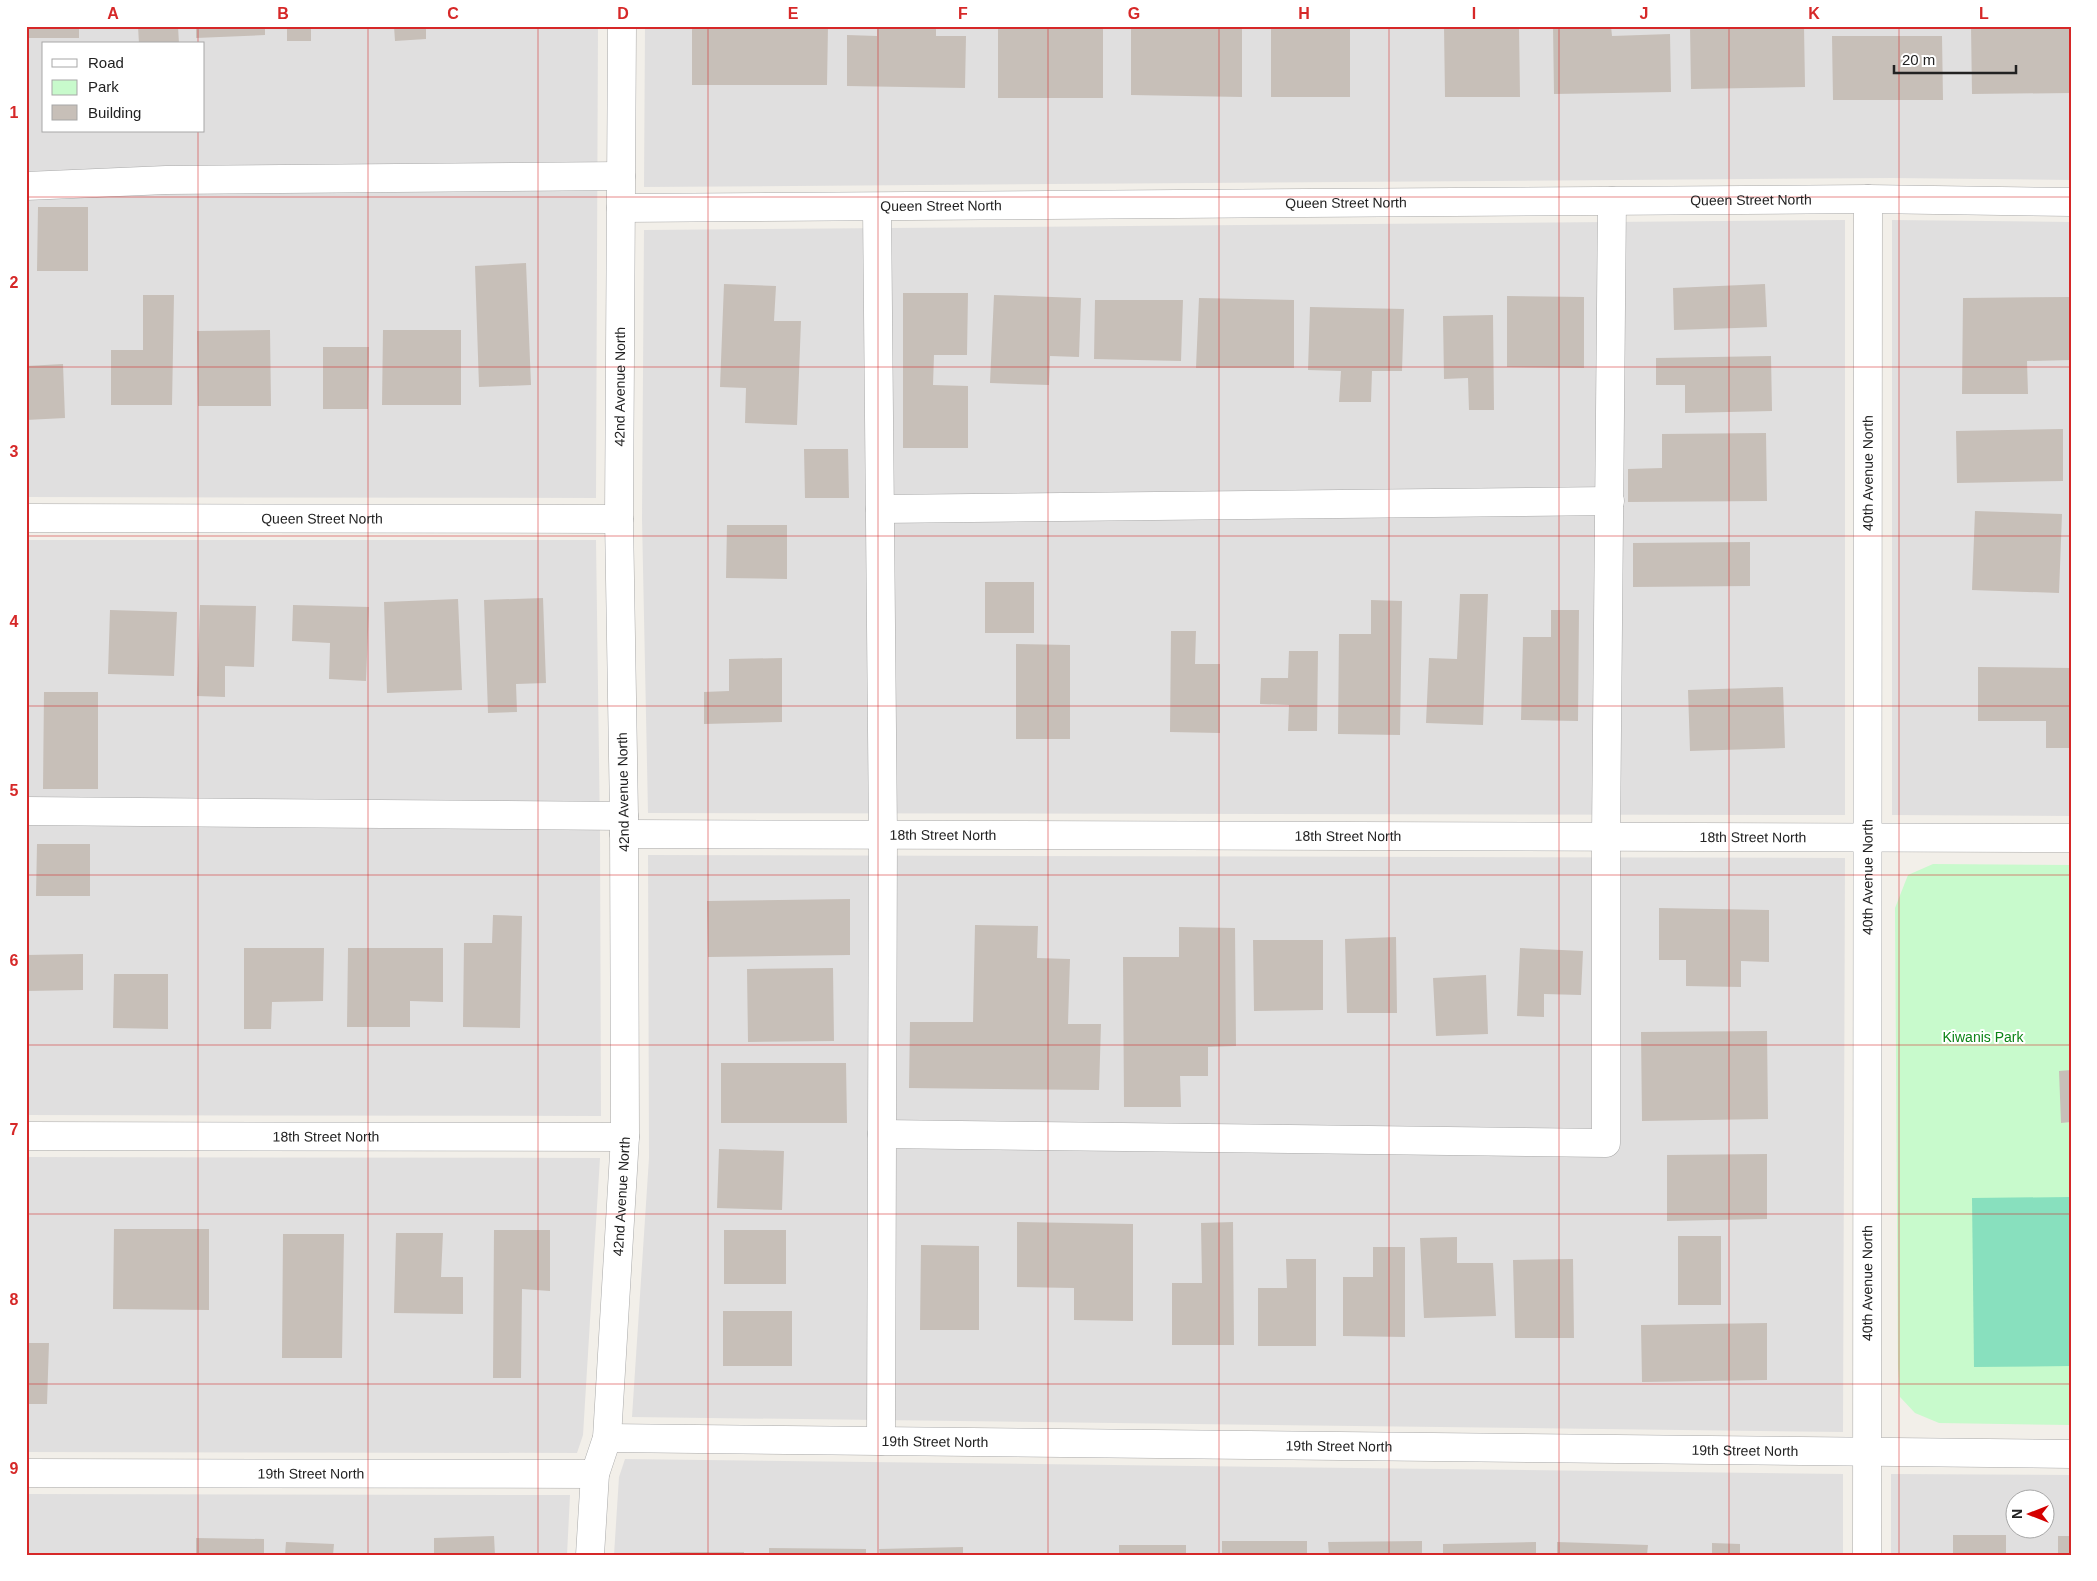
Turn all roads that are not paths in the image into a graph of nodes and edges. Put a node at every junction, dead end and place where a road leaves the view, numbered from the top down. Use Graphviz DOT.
graph roads {
  1 [pos="622,26"];
  2 [pos="621,176"];
  3 [pos="26,186"];
  4 [pos="1868,199"];
  5 [pos="1612,201"];
  6 [pos="2071,202"];
  7 [pos="878,207"];
  8 [pos="621,208"];
  9 [pos="1610,501"];
  10 [pos="880,508"];
  11 [pos="26,518"];
  12 [pos="619,519"];
  13 [pos="26,810"];
  14 [pos="624,825"];
  15 [pos="883,835"];
  16 [pos="1606,836"];
  17 [pos="1869,836"];
  18 [pos="2071,838"];
  19 [pos="882,1134"];
  20 [pos="26,1136"];
  21 [pos="625,1137"];
  22 [pos="607,1438"];
  23 [pos="881,1441"];
  24 [pos="1867,1453"];
  25 [pos="2071,1454"];
  26 [pos="26,1473"];
  27 [pos="595,1474"];
  28 [pos="590,1555"];
  29 [pos="1867,1555"];
  1 -- 2 [label="street, 42nd Avenue North"];
  2 -- 3 [label="street"];
  2 -- 8 [label="street, 42nd Avenue North"];
  4 -- 5 [label="street, Queen Street North"];
  4 -- 6 [label="street, Queen Street North"];
  4 -- 17 [label="street, 40th Avenue North"];
  5 -- 7 [label="street, Queen Street North"];
  5 -- 9 [label="street"];
  7 -- 8 [label="street, Queen Street North"];
  7 -- 10 [label="street"];
  8 -- 12 [label="street, 42nd Avenue North"];
  9 -- 10 [label="street"];
  9 -- 16 [label="street"];
  10 -- 15 [label="street"];
  11 -- 12 [label="street, Queen Street North"];
  12 -- 14 [label="street, 42nd Avenue North"];
  13 -- 14 [label="street, 18th Street North"];
  14 -- 15 [label="street, 18th Street North"];
  14 -- 21 [label="street, 42nd Avenue North"];
  15 -- 16 [label="street, 18th Street North"];
  15 -- 19 [label="street"];
  16 -- 17 [label="street, 18th Street North"];
  16 -- 19 [label="street"];
  17 -- 18 [label="street, 18th Street North"];
  17 -- 24 [label="street, 40th Avenue North"];
  19 -- 23 [label="street"];
  20 -- 21 [label="street, 18th Street North"];
  21 -- 22 [label="street, 42nd Avenue North"];
  22 -- 23 [label="street, 19th Street North"];
  22 -- 27 [label="street, 42nd Avenue North"];
  23 -- 24 [label="street, 19th Street North"];
  24 -- 25 [label="street, 19th Street North"];
  24 -- 29 [label="street, 40th Avenue North"];
  26 -- 27 [label="street, 19th Street North"];
  27 -- 28 [label="street, 42nd Avenue North"];
}
